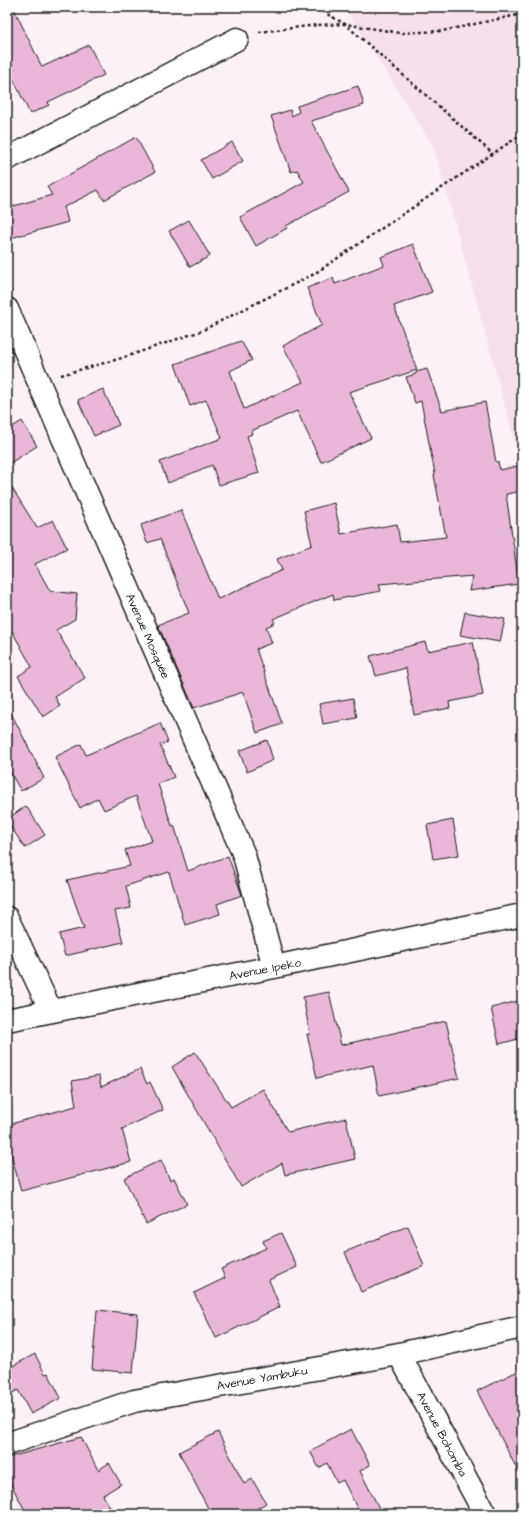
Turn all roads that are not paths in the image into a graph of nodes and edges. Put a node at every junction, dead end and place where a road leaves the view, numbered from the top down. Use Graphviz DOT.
graph roads {
  1 [pos="237,39"];
  2 [pos="7,159"];
  3 [pos="7,309"];
  4 [pos="522,915"];
  5 [pos="7,918"];
  6 [pos="274,968"];
  7 [pos="51,1011"];
  8 [pos="7,1020"];
  9 [pos="522,1327"];
  10 [pos="399,1354"];
  11 [pos="7,1444"];
  12 [pos="485,1514"];
  1 -- 2 [label="street"];
  3 -- 6 [label="street, Avenue Mosquée"];
  4 -- 6 [label="street, Avenue Ipeko"];
  5 -- 7 [label="street"];
  6 -- 7 [label="street, Avenue Ipeko"];
  7 -- 8 [label="street, Avenue Ipeko"];
  9 -- 10 [label="street, Avenue Yambuku"];
  10 -- 11 [label="street, Avenue Yambuku"];
  10 -- 12 [label="street, Avenue Bohomba"];
}
